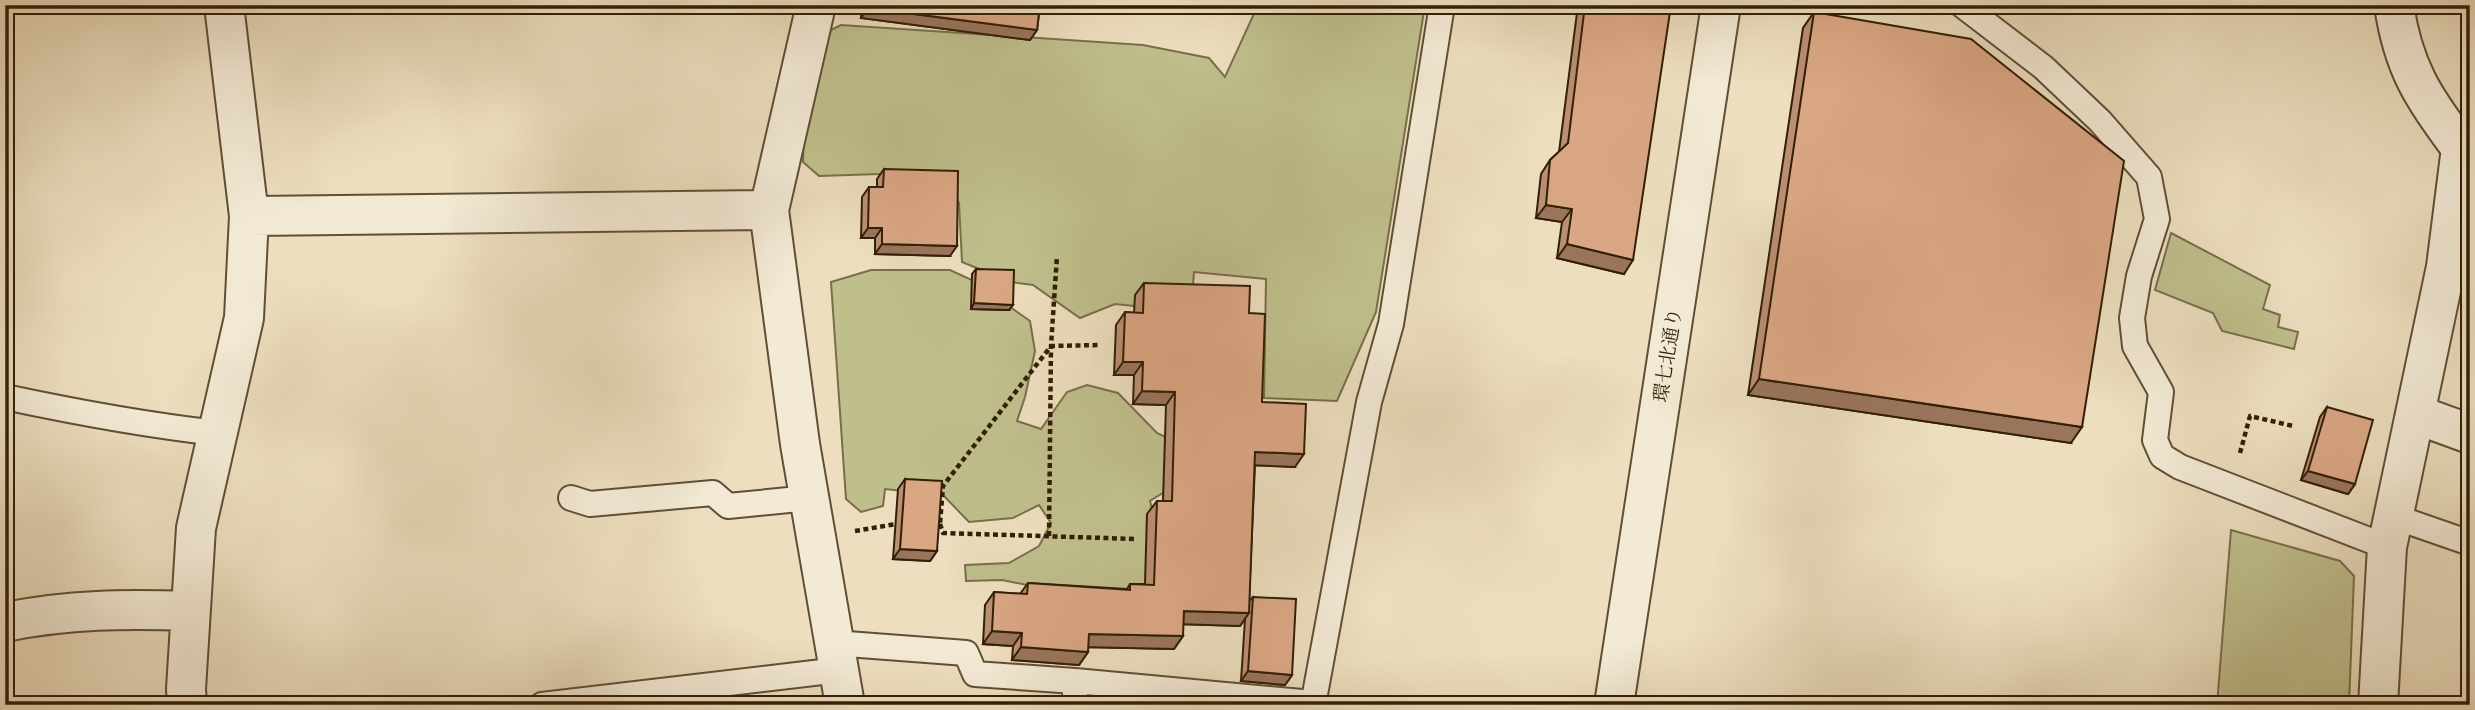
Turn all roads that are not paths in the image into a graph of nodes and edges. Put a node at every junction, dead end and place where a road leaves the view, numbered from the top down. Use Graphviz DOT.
graph roads {
  1 [pos="223,5"];
  2 [pos="816,5"];
  3 [pos="1442,5"];
  4 [pos="1721,5"];
  5 [pos="1962,5"];
  6 [pos="2394,5"];
  7 [pos="2466,147"];
  8 [pos="769,210"];
  9 [pos="249,216"];
  10 [pos="5,397"];
  11 [pos="2415,414"];
  12 [pos="217,433"];
  13 [pos="2470,434"];
  14 [pos="571,498"];
  15 [pos="809,498"];
  16 [pos="2389,531"];
  17 [pos="2470,543"];
  18 [pos="190,611"];
  19 [pos="5,622"];
  20 [pos="839,673"];
  21 [pos="1075,693"];
  22 [pos="181,699"];
  23 [pos="610,700"];
  24 [pos="1313,704"];
  25 [pos="542,705"];
  26 [pos="1614,705"];
  27 [pos="2378,705"];
  1 -- 9 [label="street"];
  2 -- 8 [label="street"];
  3 -- 24 [label="lane"];
  4 -- 26 [label="street, 環七北通り"];
  5 -- 16 [label="lane"];
  6 -- 7 [label="street"];
  7 -- 11 [label="street"];
  8 -- 9 [label="street"];
  8 -- 15 [label="street"];
  9 -- 12 [label="street"];
  10 -- 12 [label="lane"];
  11 -- 13 [label="street"];
  11 -- 16 [label="street"];
  12 -- 18 [label="street"];
  14 -- 15 [label="lane"];
  15 -- 20 [label="street"];
  16 -- 17 [label="lane"];
  16 -- 27 [label="street"];
  18 -- 19 [label="street"];
  18 -- 22 [label="street"];
  20 -- 21 [label="lane"];
  20 -- 23 [label="lane"];
  21 -- 24 [label="lane"];
  23 -- 25 [label="lane"];
}
